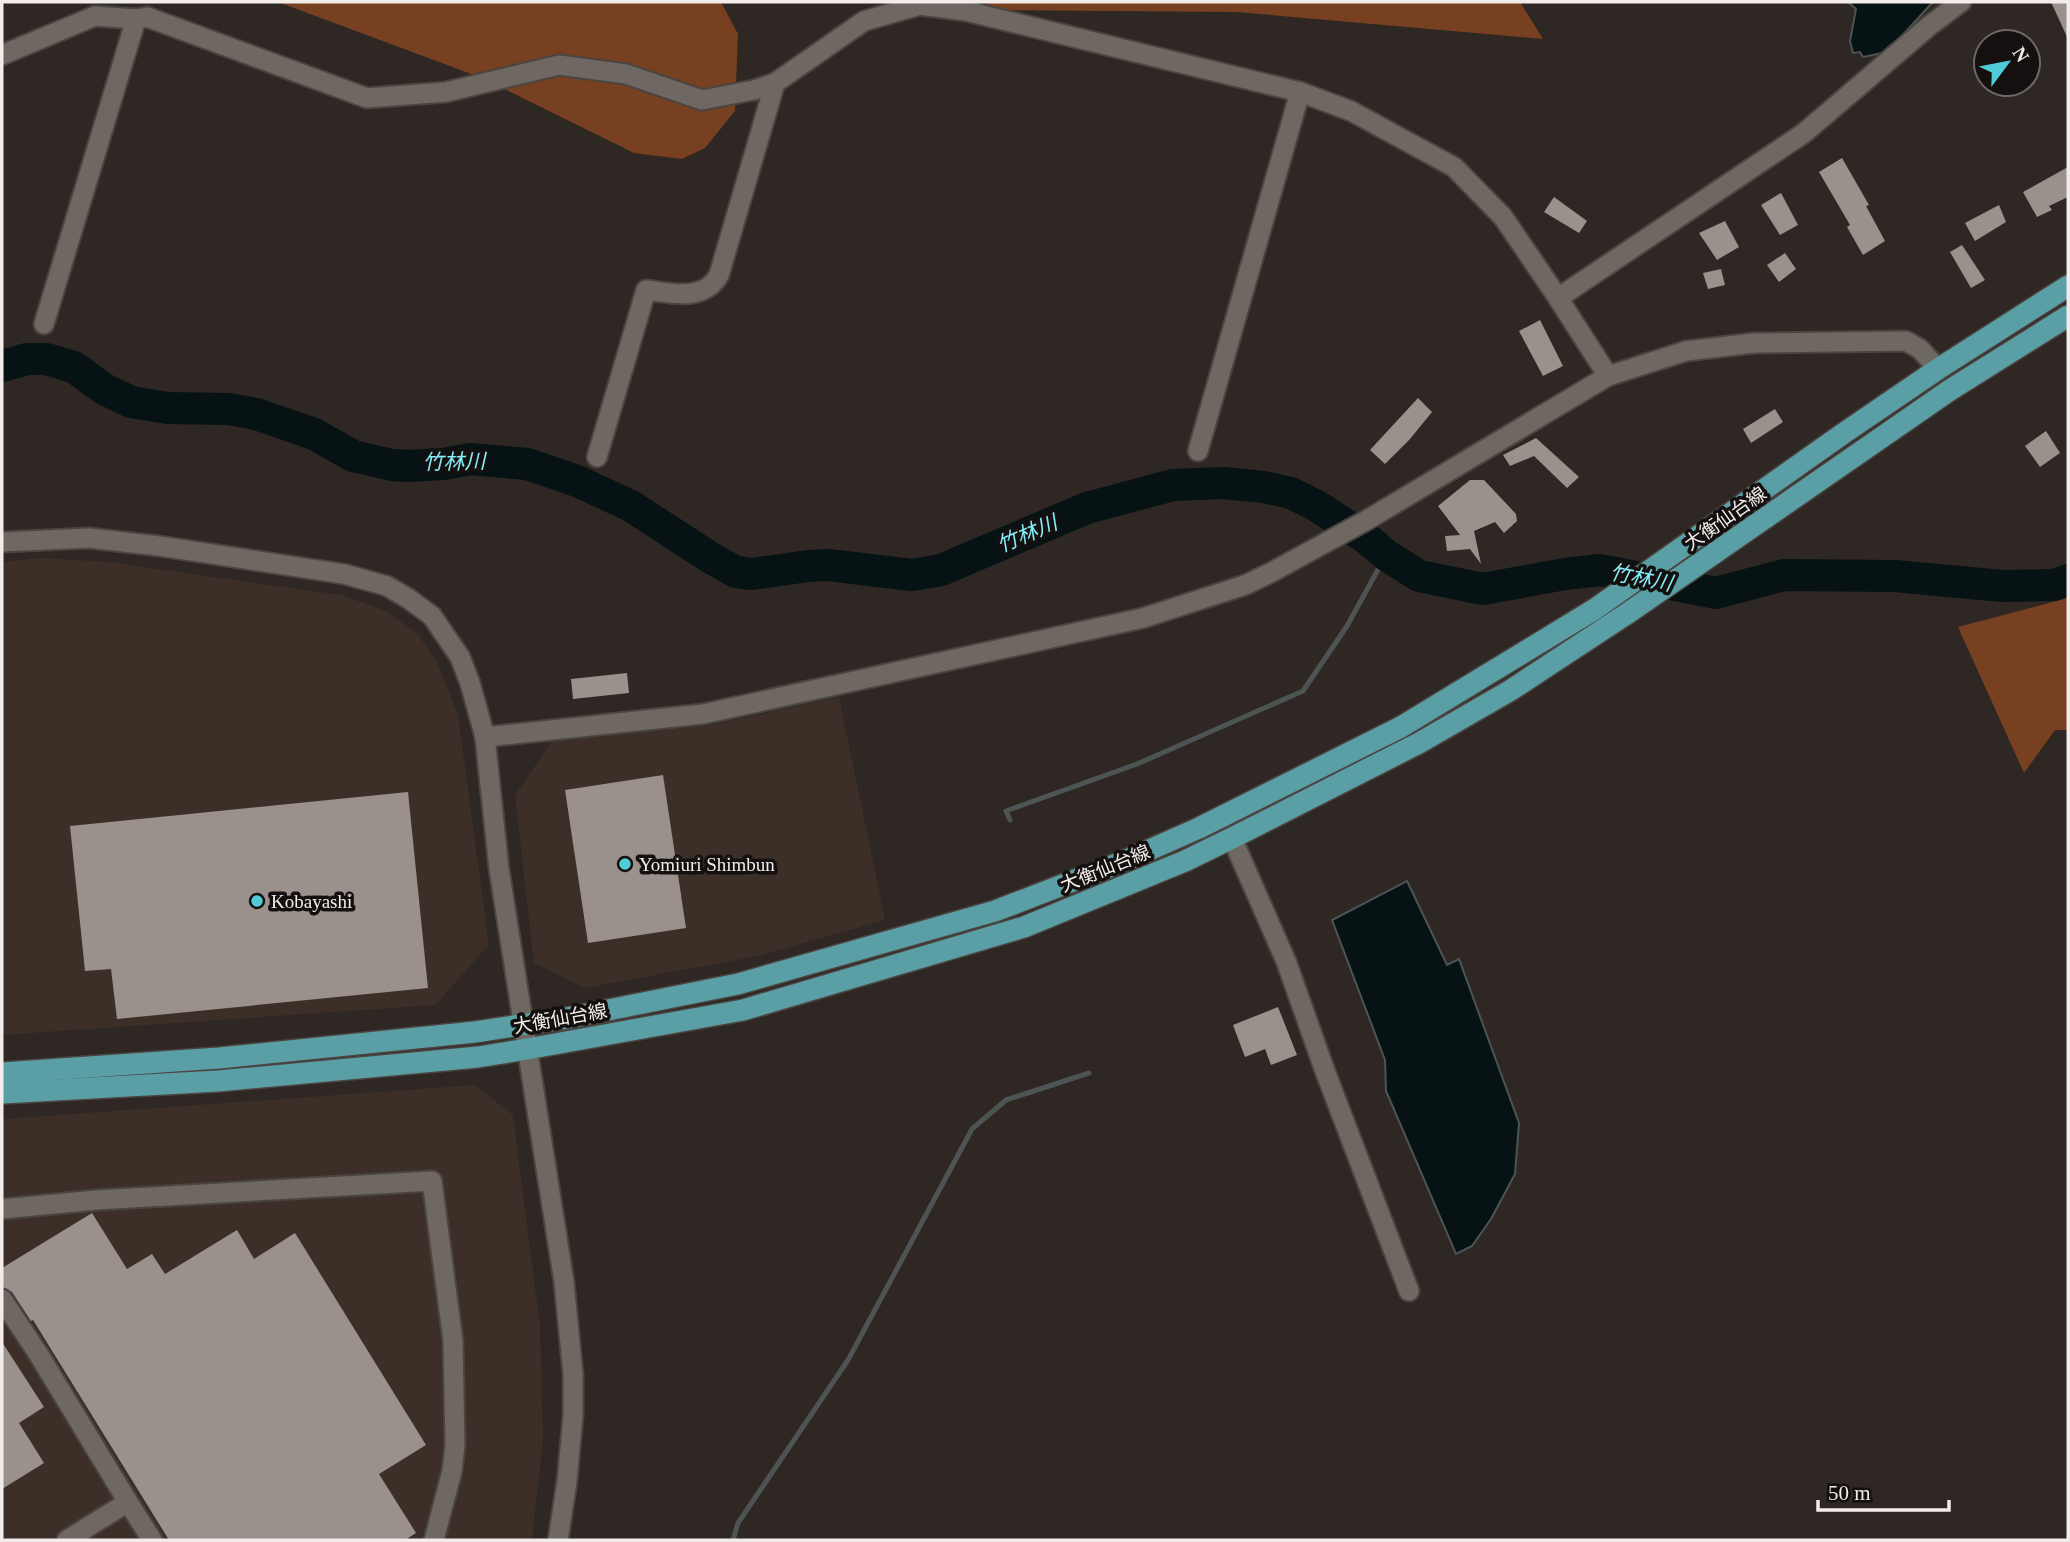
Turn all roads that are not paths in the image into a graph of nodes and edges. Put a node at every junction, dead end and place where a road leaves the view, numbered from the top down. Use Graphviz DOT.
graph roads {
  1 [pos="1961,2"];
  2 [pos="936,5"];
  3 [pos="136,19"];
  4 [pos="2,55"];
  5 [pos="775,83"];
  6 [pos="1300,92"];
  7 [pos="2068,286"];
  8 [pos="1558,298"];
  9 [pos="2068,316"];
  10 [pos="44,324"];
  11 [pos="1938,369"];
  12 [pos="1608,376"];
  13 [pos="1198,451"];
  14 [pos="597,457"];
  15 [pos="2,542"];
  16 [pos="485,737"];
  17 [pos="1232,838"];
  18 [pos="522,1025"];
  19 [pos="527,1049"];
  20 [pos="2,1073"];
  21 [pos="2,1093"];
  22 [pos="2,1209"];
  23 [pos="1409,1291"];
  24 [pos="2,1299"];
  25 [pos="128,1502"];
  26 [pos="67,1540"];
  27 [pos="152,1540"];
  28 [pos="434,1540"];
  29 [pos="558,1540"];
  1 -- 8 [label="street"];
  2 -- 5 [label="street"];
  2 -- 6 [label="street"];
  3 -- 4 [label="street"];
  3 -- 5 [label="street"];
  3 -- 10 [label="street"];
  5 -- 14 [label="street"];
  6 -- 8 [label="street"];
  6 -- 13 [label="street"];
  7 -- 11 [label="main road, 大衡仙台線"];
  8 -- 12 [label="street"];
  9 -- 17 [label="main road, 大衡仙台線"];
  11 -- 12 [label="street"];
  11 -- 18 [label="main road, 大衡仙台線"];
  12 -- 16 [label="street"];
  15 -- 16 [label="street"];
  16 -- 18 [label="street"];
  17 -- 19 [label="main road, 大衡仙台線"];
  17 -- 23 [label="street"];
  18 -- 19 [label="street"];
  18 -- 20 [label="main road, 大衡仙台線"];
  19 -- 21 [label="main road, 大衡仙台線"];
  19 -- 29 [label="street"];
  22 -- 28 [label="street"];
  24 -- 25 [label="street"];
  25 -- 26 [label="street"];
  25 -- 27 [label="street"];
}
